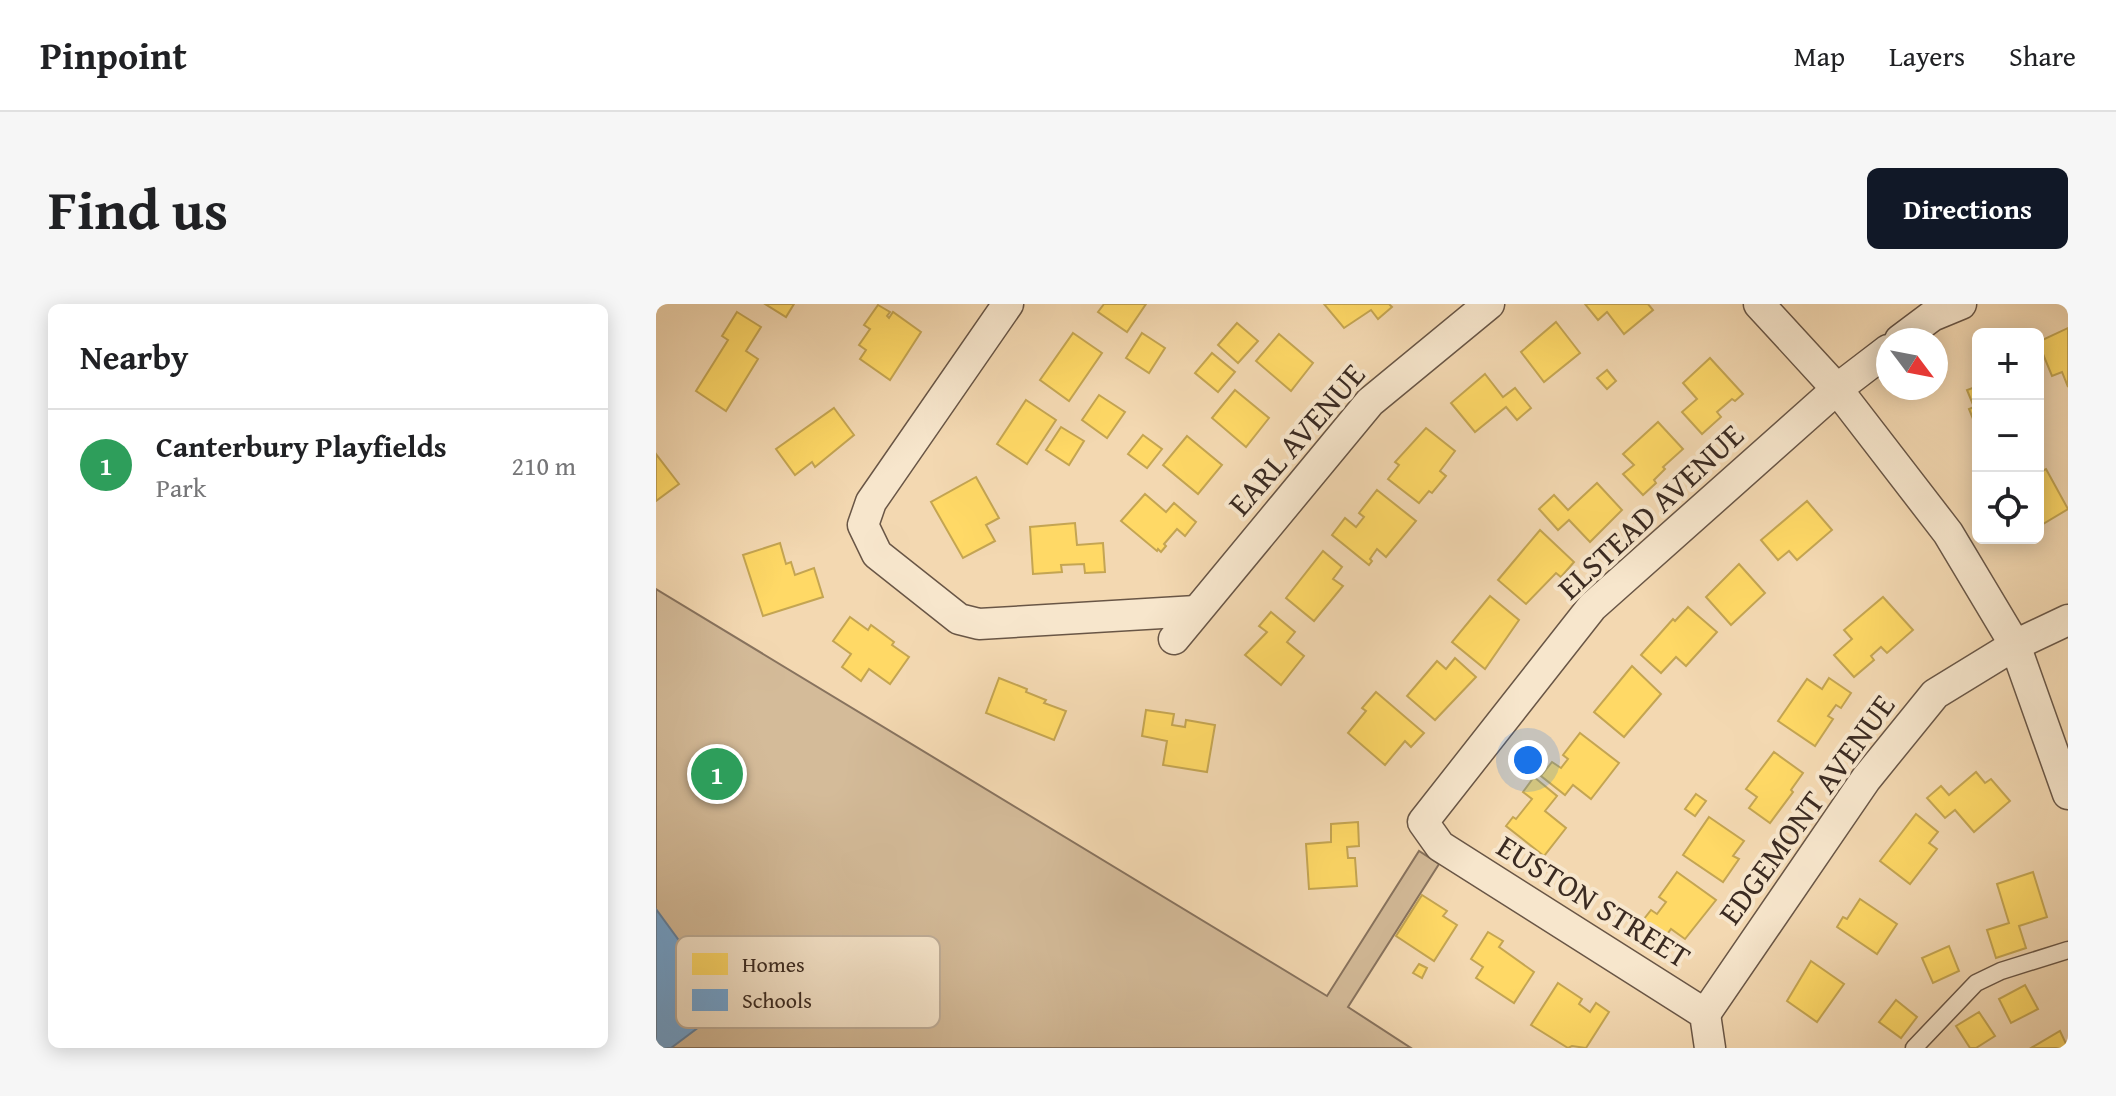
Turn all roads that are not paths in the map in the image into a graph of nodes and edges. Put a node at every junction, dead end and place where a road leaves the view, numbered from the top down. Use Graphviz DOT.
graph roads {
  1 [pos="1008,304"];
  2 [pos="1489,304"];
  3 [pos="1759,304"];
  4 [pos="1961,304"];
  5 [pos="1916,328"];
  6 [pos="1876,359"];
  7 [pos="1837,389"];
  8 [pos="1196,611"];
  9 [pos="2068,620"];
  10 [pos="1174,639"];
  11 [pos="2015,645"];
  12 [pos="2068,794"];
  13 [pos="1423,822"];
  14 [pos="2068,950"];
  15 [pos="1705,1014"];
  16 [pos="1710,1048"];
  17 [pos="1914,1048"];
  1 -- 8 [label="street"];
  2 -- 8 [label="street, EARL AVENUE"];
  3 -- 7 [label="street"];
  4 -- 5 [label="street"];
  6 -- 7 [label="street, ELSTEAD AVENUE"];
  7 -- 11 [label="street"];
  7 -- 13 [label="street, ELSTEAD AVENUE"];
  8 -- 10 [label="street, EARL AVENUE"];
  9 -- 11 [label="street, EDGEMONT AVENUE"];
  11 -- 12 [label="street"];
  11 -- 15 [label="street, EDGEMONT AVENUE"];
  13 -- 15 [label="street, EUSTON STREET"];
  14 -- 17 [label="lane"];
  15 -- 16 [label="street, EUSTON STREET"];
}
